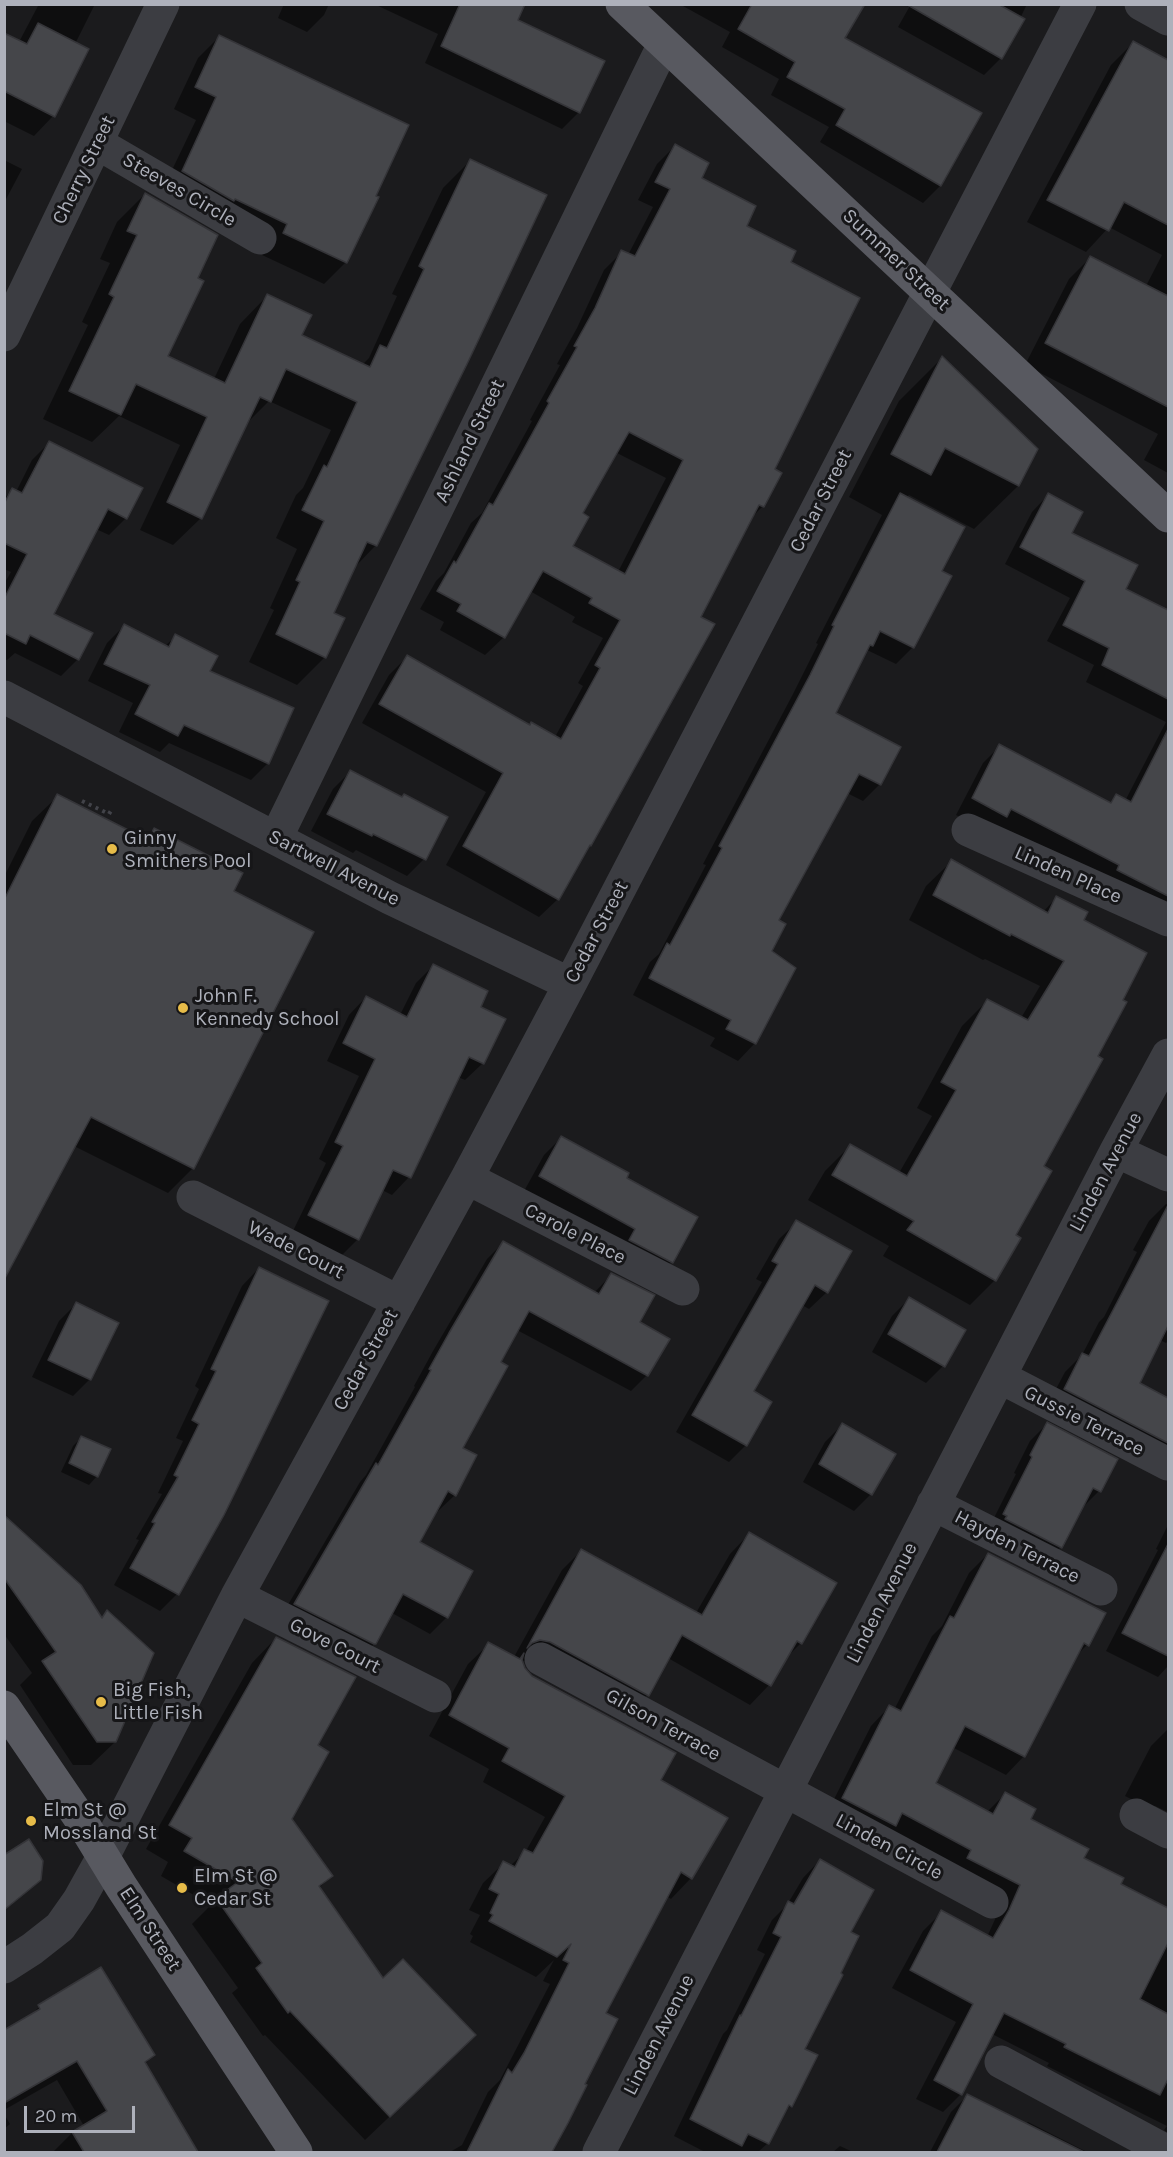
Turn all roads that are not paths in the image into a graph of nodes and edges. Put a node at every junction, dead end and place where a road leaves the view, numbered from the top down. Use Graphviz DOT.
graph roads {
  1 [pos="163,4"];
  2 [pos="622,4"];
  3 [pos="1080,4"];
  4 [pos="1141,4"];
  5 [pos="1168,19"];
  6 [pos="664,44"];
  7 [pos="97,143"];
  8 [pos="260,238"];
  9 [pos="930,291"];
  10 [pos="4,335"];
  11 [pos="1168,516"];
  12 [pos="4,698"];
  13 [pos="968,830"];
  14 [pos="276,838"];
  15 [pos="1168,920"];
  16 [pos="570,984"];
  17 [pos="1168,1055"];
  18 [pos="1116,1151"];
  19 [pos="1168,1175"];
  20 [pos="467,1178"];
  21 [pos="193,1197"];
  22 [pos="683,1289"];
  23 [pos="399,1302"];
  24 [pos="1000,1377"];
  25 [pos="1168,1464"];
  26 [pos="933,1504"];
  27 [pos="1101,1589"];
  28 [pos="237,1596"];
  29 [pos="541,1659"];
  30 [pos="435,1696"];
  31 [pos="4,1707"];
  32 [pos="785,1791"];
  33 [pos="1136,1815"];
  34 [pos="1168,1832"];
  35 [pos="104,1855"];
  36 [pos="992,1902"];
  37 [pos="4,1967"];
  38 [pos="1001,2062"];
  39 [pos="296,2152"];
  40 [pos="599,2152"];
  41 [pos="1168,2152"];
  1 -- 7 [label="street, Cherry Street"];
  2 -- 6 [label="main road, Summer Street"];
  3 -- 9 [label="street, Cedar Street"];
  4 -- 5 [label="street"];
  6 -- 9 [label="main road, Summer Street"];
  6 -- 14 [label="street, Ashland Street"];
  7 -- 8 [label="street, Steeves Circle"];
  7 -- 10 [label="street, Cherry Street"];
  9 -- 11 [label="main road, Summer Street"];
  9 -- 16 [label="street, Cedar Street"];
  12 -- 14 [label="street, Sartwell Avenue"];
  13 -- 15 [label="street, Linden Place"];
  14 -- 16 [label="street, Sartwell Avenue"];
  16 -- 20 [label="street, Cedar Street"];
  17 -- 18 [label="street, Linden Avenue"];
  18 -- 19 [label="street"];
  18 -- 24 [label="street, Linden Avenue"];
  20 -- 22 [label="street, Carole Place"];
  20 -- 23 [label="street, Cedar Street"];
  21 -- 23 [label="street, Wade Court"];
  23 -- 28 [label="street, Cedar Street"];
  24 -- 25 [label="street, Gussie Terrace"];
  24 -- 26 [label="street, Linden Avenue"];
  26 -- 27 [label="street, Hayden Terrace"];
  26 -- 32 [label="street, Linden Avenue"];
  28 -- 30 [label="street, Gove Court"];
  28 -- 35 [label="street, Cedar Street"];
  29 -- 32 [label="street, Gilson Terrace"];
  31 -- 35 [label="main road, Elm Street"];
  32 -- 36 [label="street, Linden Circle"];
  32 -- 40 [label="street, Linden Avenue"];
  33 -- 34 [label="street"];
  35 -- 37 [label="street, Cedar Street"];
  35 -- 39 [label="main road, Elm Street"];
  38 -- 41 [label="street"];
}
